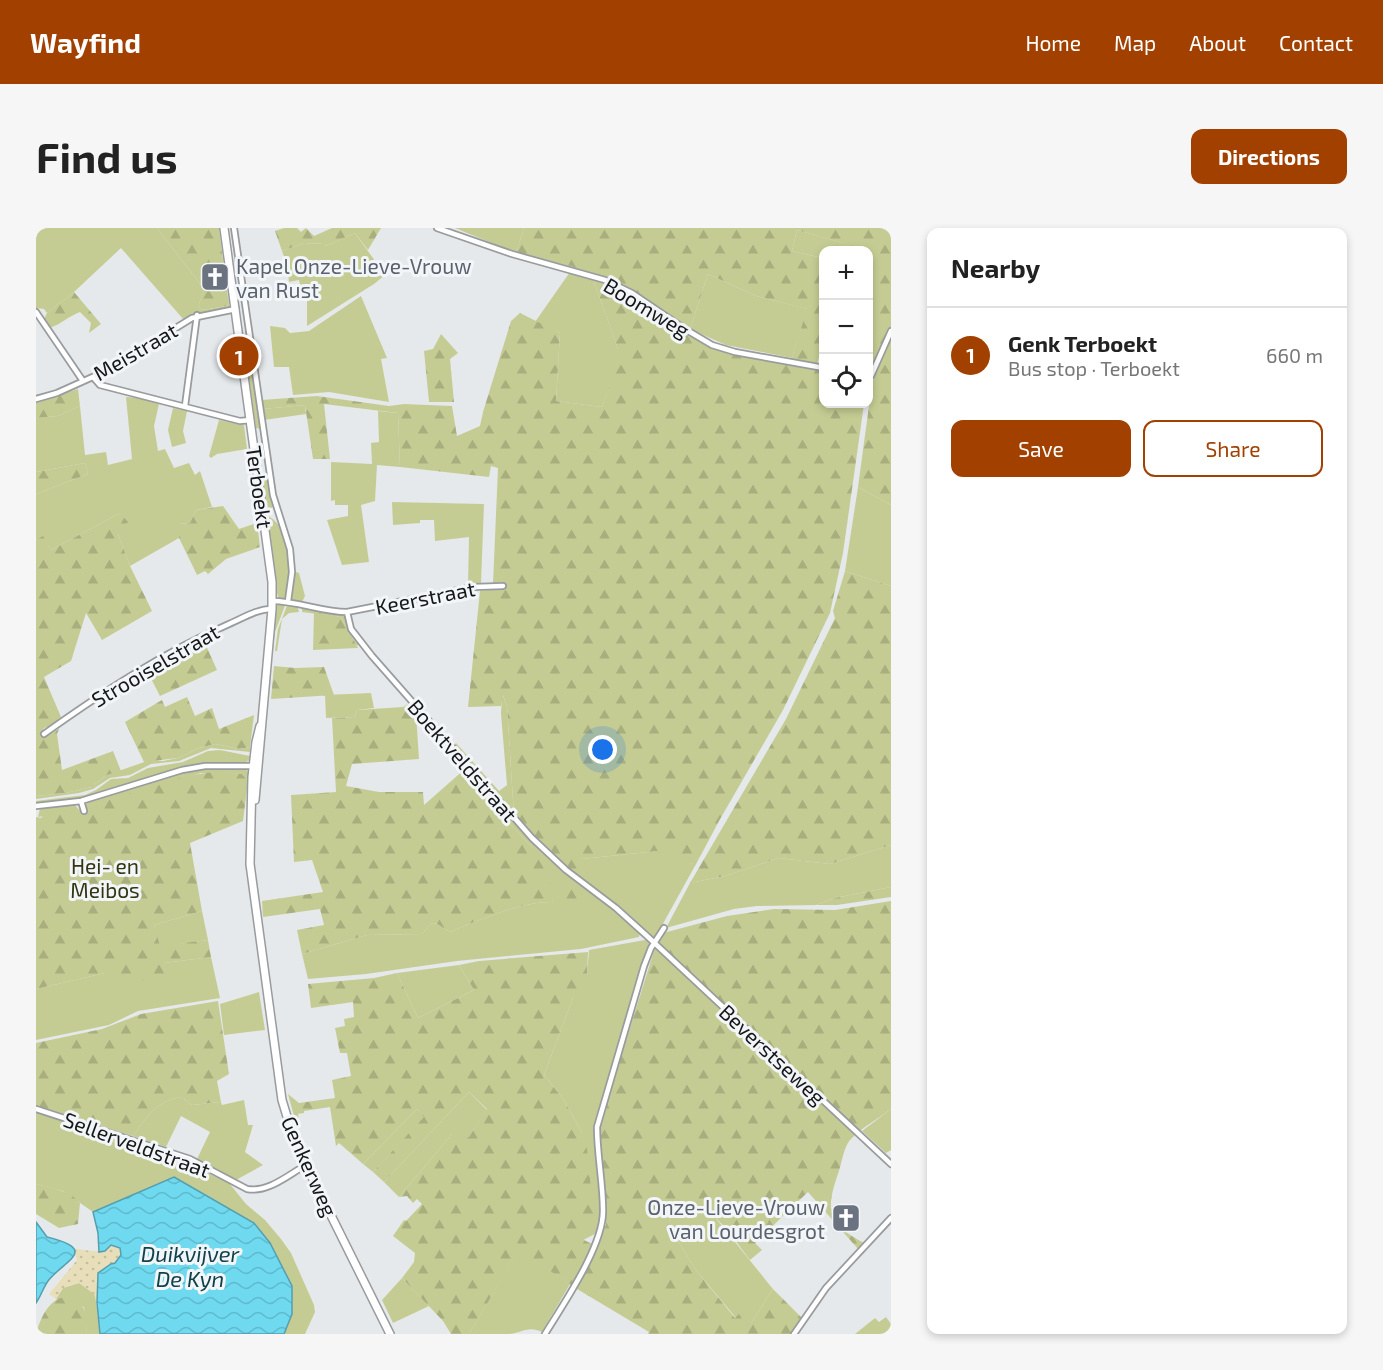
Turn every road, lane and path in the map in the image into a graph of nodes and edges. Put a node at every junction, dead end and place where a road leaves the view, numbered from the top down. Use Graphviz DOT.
graph roads {
  1 [pos="226,228"];
  2 [pos="234,228"];
  3 [pos="437,228"];
  4 [pos="236,309"];
  5 [pos="45,312"];
  6 [pos="37,314"];
  7 [pos="197,315"];
  8 [pos="891,331"];
  9 [pos="819,367"];
  10 [pos="873,369"];
  11 [pos="93,377"];
  12 [pos="83,381"];
  13 [pos="36,399"];
  14 [pos="185,406"];
  15 [pos="251,420"];
  16 [pos="503,586"];
  17 [pos="288,601"];
  18 [pos="272,605"];
  19 [pos="347,612"];
  20 [pos="44,734"];
  21 [pos="256,766"];
  22 [pos="81,801"];
  23 [pos="36,806"];
  24 [pos="84,811"];
  25 [pos="664,928"];
  26 [pos="655,944"];
  27 [pos="265,987"];
  28 [pos="36,1109"];
  29 [pos="891,1164"];
  30 [pos="303,1167"];
  31 [pos="891,1218"];
  32 [pos="390,1334"];
  33 [pos="545,1334"];
  34 [pos="794,1334"];
  1 -- 4 [label="main road, Terboekt"];
  2 -- 17 [label="street, Terboekt"];
  3 -- 9 [label="street, Boomweg"];
  4 -- 7 [label="street, Meistraat"];
  4 -- 15 [label="main road, Terboekt"];
  5 -- 6 [label="street"];
  6 -- 12 [label="street"];
  7 -- 11 [label="street, Meistraat"];
  7 -- 14 [label="street"];
  8 -- 10 [label="street"];
  11 -- 12 [label="street, Meistraat"];
  11 -- 14 [label="street"];
  12 -- 13 [label="street, Meistraat"];
  14 -- 15 [label="street"];
  15 -- 18 [label="main road, Terboekt"];
  16 -- 19 [label="street, Keerstraat"];
  17 -- 18 [label="street"];
  17 -- 19 [label="street"];
  18 -- 20 [label="street, Strooiselstraat"];
  18 -- 21 [label="main road, Terboekt"];
  19 -- 26 [label="street, Boektveldstraat"];
  21 -- 22 [label="street"];
  21 -- 27 [label="main road, Terboekt"];
  22 -- 23 [label="street"];
  22 -- 24 [label="street"];
  25 -- 26 [label="street"];
  26 -- 29 [label="street, Beverstseweg"];
  26 -- 33 [label="street"];
  27 -- 30 [label="main road, Genkerweg"];
  28 -- 30 [label="street, Sellerveldstraat"];
  30 -- 32 [label="main road, Genkerweg"];
  31 -- 34 [label="street"];
}
